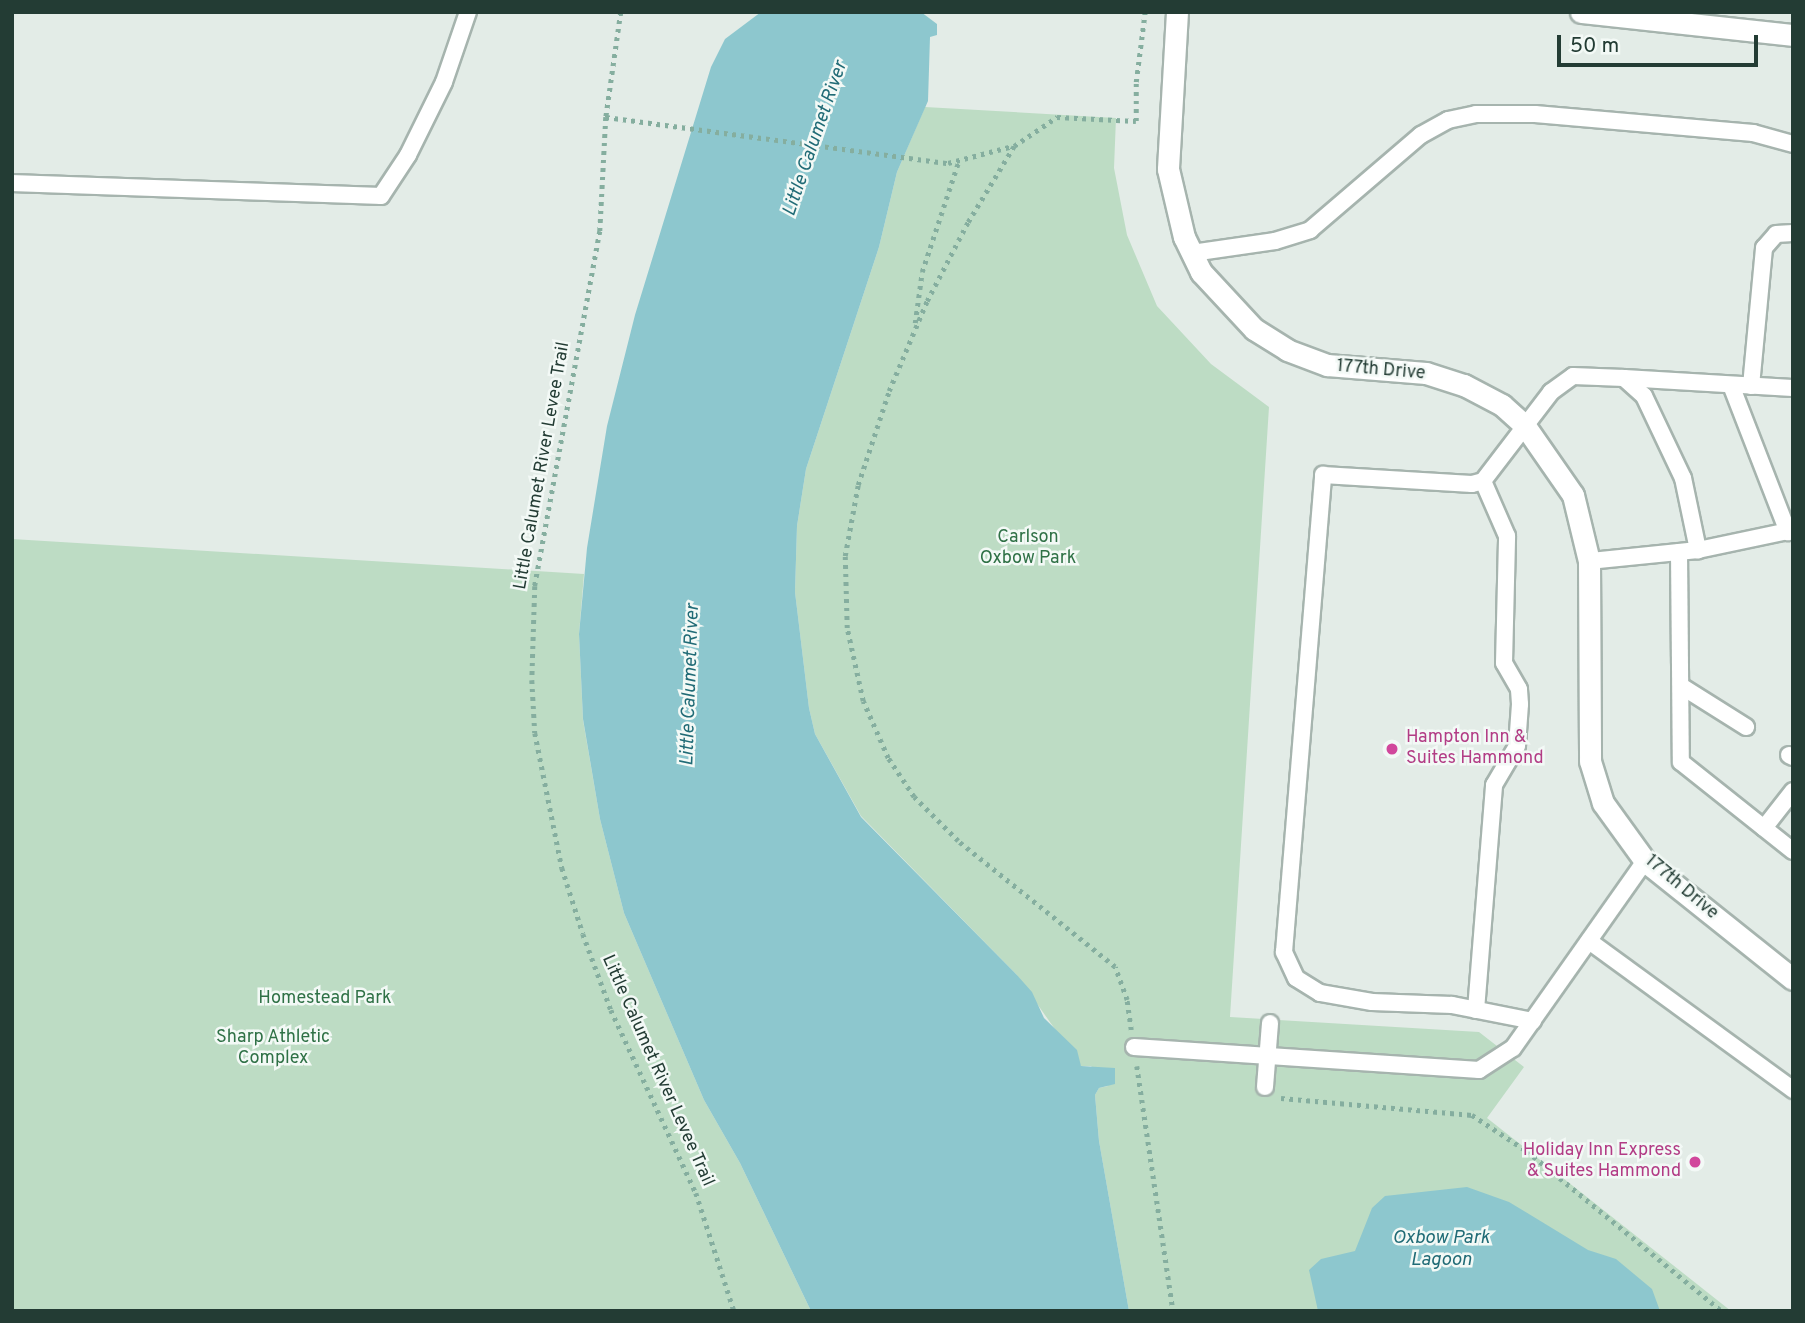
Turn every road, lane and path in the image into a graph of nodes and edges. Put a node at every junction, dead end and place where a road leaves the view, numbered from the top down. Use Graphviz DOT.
graph roads {
  1 [pos="468,12"];
  2 [pos="621,12"];
  3 [pos="1145,12"];
  4 [pos="1177,12"];
  5 [pos="1581,12"];
  6 [pos="1793,34"];
  7 [pos="606,117"];
  8 [pos="1793,144"];
  9 [pos="1014,146"];
  10 [pos="959,160"];
  11 [pos="12,183"];
  12 [pos="1793,233"];
  13 [pos="1192,253"];
  14 [pos="914,330"];
  15 [pos="1624,378"];
  16 [pos="1731,385"];
  17 [pos="1751,386"];
  18 [pos="1793,388"];
  19 [pos="1525,426"];
  20 [pos="1483,481"];
  21 [pos="1790,531"];
  22 [pos="1698,550"];
  23 [pos="1679,552"];
  24 [pos="1589,561"];
  25 [pos="1681,686"];
  26 [pos="1746,727"];
  27 [pos="1793,791"];
  28 [pos="1764,828"];
  29 [pos="1793,851"];
  30 [pos="1645,861"];
  31 [pos="1589,941"];
  32 [pos="1793,979"];
  33 [pos="1476,1010"];
  34 [pos="1532,1021"];
  35 [pos="1270,1023"];
  36 [pos="1134,1047"];
  37 [pos="1268,1058"];
  38 [pos="1265,1087"];
  39 [pos="1793,1090"];
  40 [pos="734,1311"];
  41 [pos="1174,1311"];
  42 [pos="1722,1311"];
  1 -- 11 [label="lane"];
  2 -- 7 [label="path, Little Calumet River Levee Trail"];
  3 -- 9 [label="path"];
  4 -- 13 [label="street, 177th Drive"];
  5 -- 6 [label="street"];
  7 -- 10 [label="path"];
  7 -- 40 [label="path, Little Calumet River Levee Trail"];
  8 -- 13 [label="lane"];
  9 -- 10 [label="path"];
  9 -- 14 [label="path"];
  10 -- 14 [label="path"];
  12 -- 17 [label="lane"];
  13 -- 19 [label="street, 177th Drive"];
  14 -- 36 [label="path"];
  15 -- 16 [label="lane"];
  15 -- 19 [label="lane"];
  15 -- 22 [label="lane"];
  16 -- 17 [label="lane"];
  16 -- 21 [label="lane"];
  17 -- 18 [label="lane"];
  19 -- 20 [label="lane"];
  19 -- 24 [label="street, 177th Drive"];
  20 -- 33 [label="lane"];
  20 -- 33 [label="lane"];
  21 -- 22 [label="lane"];
  22 -- 23 [label="lane"];
  23 -- 24 [label="lane"];
  23 -- 25 [label="lane"];
  24 -- 30 [label="street, 177th Drive"];
  25 -- 26 [label="lane"];
  25 -- 28 [label="lane"];
  27 -- 28 [label="lane"];
  28 -- 29 [label="lane"];
  30 -- 31 [label="lane"];
  30 -- 32 [label="street, 177th Drive"];
  31 -- 34 [label="lane"];
  31 -- 39 [label="lane"];
  33 -- 34 [label="lane"];
  34 -- 37 [label="lane"];
  35 -- 37 [label="lane"];
  36 -- 37 [label="lane"];
  36 -- 41 [label="path"];
  37 -- 38 [label="lane"];
  38 -- 42 [label="path"];
}
